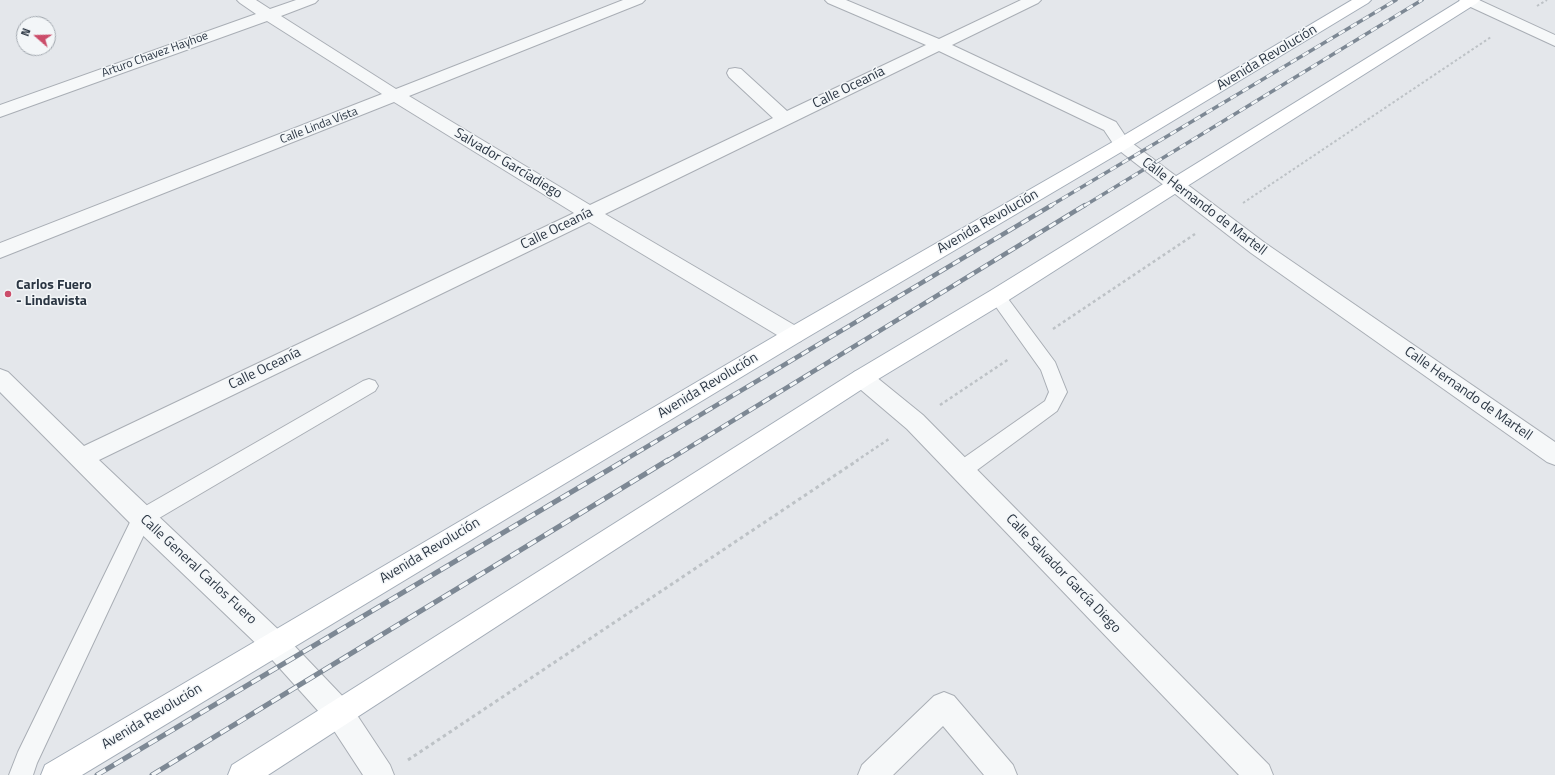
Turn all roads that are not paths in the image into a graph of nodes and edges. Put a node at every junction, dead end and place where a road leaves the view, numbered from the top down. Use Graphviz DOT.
graph roads {
  1 [pos="245,0"];
  2 [pos="310,0"];
  3 [pos="637,0"];
  4 [pos="833,0"];
  5 [pos="1033,0"];
  6 [pos="1363,0"];
  7 [pos="1469,0"];
  8 [pos="268,15"];
  9 [pos="1555,40"];
  10 [pos="938,45"];
  11 [pos="735,73"];
  12 [pos="396,96"];
  13 [pos="0,110"];
  14 [pos="785,119"];
  15 [pos="1122,144"];
  16 [pos="1174,185"];
  17 [pos="589,213"];
  18 [pos="0,252"];
  19 [pos="997,297"];
  20 [pos="794,335"];
  21 [pos="0,378"];
  22 [pos="862,378"];
  23 [pos="369,386"];
  24 [pos="1555,455"];
  25 [pos="81,458"];
  26 [pos="962,470"];
  27 [pos="142,518"];
  28 [pos="275,644"];
  29 [pos="338,713"];
  30 [pos="21,775"];
  31 [pos="55,775"];
  32 [pos="242,775"];
  33 [pos="380,775"];
  34 [pos="872,775"];
  35 [pos="1003,775"];
  36 [pos="1259,775"];
  1 -- 8 [label="street, Salvador Garcíadiego"];
  2 -- 8 [label="street, Arturo Chavez Hayhoe"];
  3 -- 12 [label="street, Calle Linda Vista"];
  4 -- 10 [label="street, Calle Hernando de Martell"];
  5 -- 10 [label="street, Calle Oceanía"];
  6 -- 15 [label="main road, Avenida Revolución"];
  7 -- 9 [label="street"];
  7 -- 16 [label="main road"];
  8 -- 12 [label="street, Salvador Garcíadiego"];
  8 -- 13 [label="street, Arturo Chavez Hayhoe"];
  10 -- 14 [label="street, Calle Oceanía"];
  10 -- 15 [label="street, Calle Hernando de Martell"];
  11 -- 14 [label="street"];
  12 -- 17 [label="street, Salvador Garcíadiego"];
  12 -- 18 [label="street, Calle Linda Vista"];
  14 -- 17 [label="street, Calle Oceanía"];
  15 -- 16 [label="street, Calle Hernando de Martell"];
  15 -- 20 [label="main road, Avenida Revolución"];
  16 -- 19 [label="main road"];
  16 -- 24 [label="street, Calle Hernando de Martell"];
  17 -- 20 [label="street, Salvador Garcíadiego"];
  17 -- 25 [label="street, Calle Oceanía"];
  19 -- 22 [label="main road"];
  19 -- 26 [label="lane"];
  20 -- 28 [label="main road, Avenida Revolución"];
  21 -- 25 [label="street, Calle General Carlos Fuero"];
  22 -- 26 [label="street, Calle Salvador García Diego"];
  22 -- 29 [label="main road"];
  23 -- 27 [label="lane"];
  25 -- 27 [label="street, Calle General Carlos Fuero"];
  26 -- 36 [label="street, Calle Salvador García Diego"];
  27 -- 28 [label="street, Calle General Carlos Fuero"];
  27 -- 30 [label="lane"];
  28 -- 29 [label="street, Calle General Carlos Fuero"];
  28 -- 31 [label="main road, Avenida Revolución"];
  29 -- 32 [label="main road"];
  29 -- 33 [label="street, Calle General Carlos Fuero"];
  34 -- 35 [label="street"];
}
